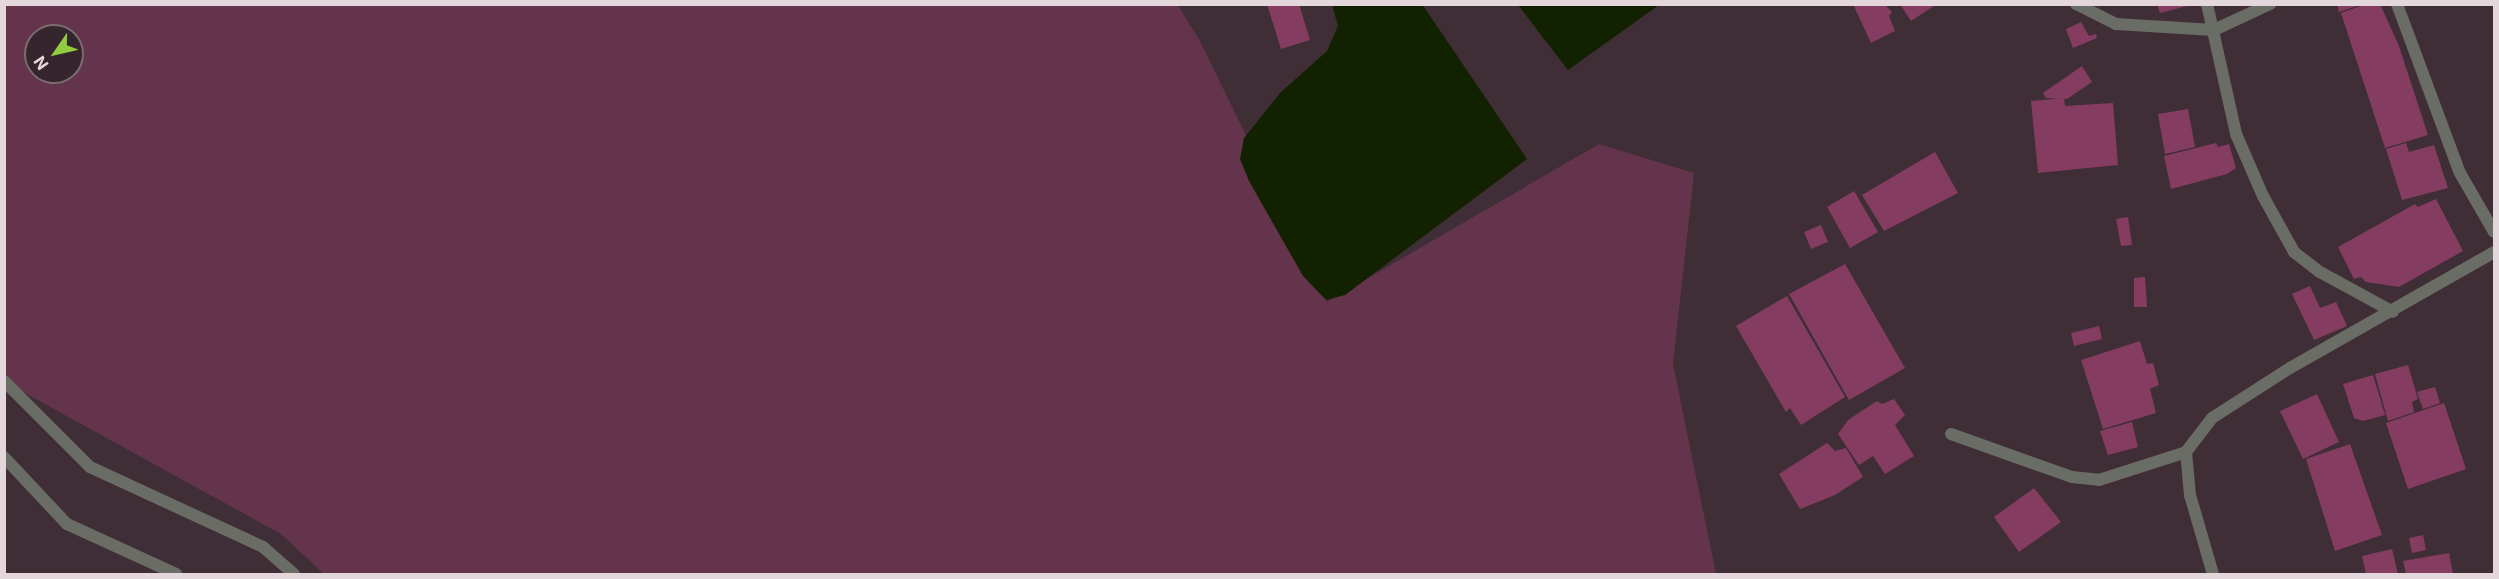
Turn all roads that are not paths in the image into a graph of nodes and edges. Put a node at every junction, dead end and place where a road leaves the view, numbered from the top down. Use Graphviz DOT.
graph roads {
  1 [pos="2076,4"];
  2 [pos="2207,4"];
  3 [pos="2270,4"];
  4 [pos="2397,4"];
  5 [pos="2214,30"];
  6 [pos="2494,232"];
  7 [pos="2494,252"];
  8 [pos="2393,312"];
  9 [pos="4,381"];
  10 [pos="1951,434"];
  11 [pos="2186,452"];
  12 [pos="4,457"];
  13 [pos="176,574"];
  14 [pos="294,574"];
  15 [pos="2213,574"];
  1 -- 5 [label="street"];
  2 -- 5 [label="street"];
  3 -- 5 [label="street"];
  4 -- 6 [label="street"];
  5 -- 8 [label="street"];
  7 -- 8 [label="street"];
  8 -- 11 [label="street"];
  9 -- 14 [label="street"];
  10 -- 11 [label="street"];
  11 -- 15 [label="street"];
  12 -- 13 [label="street"];
}
